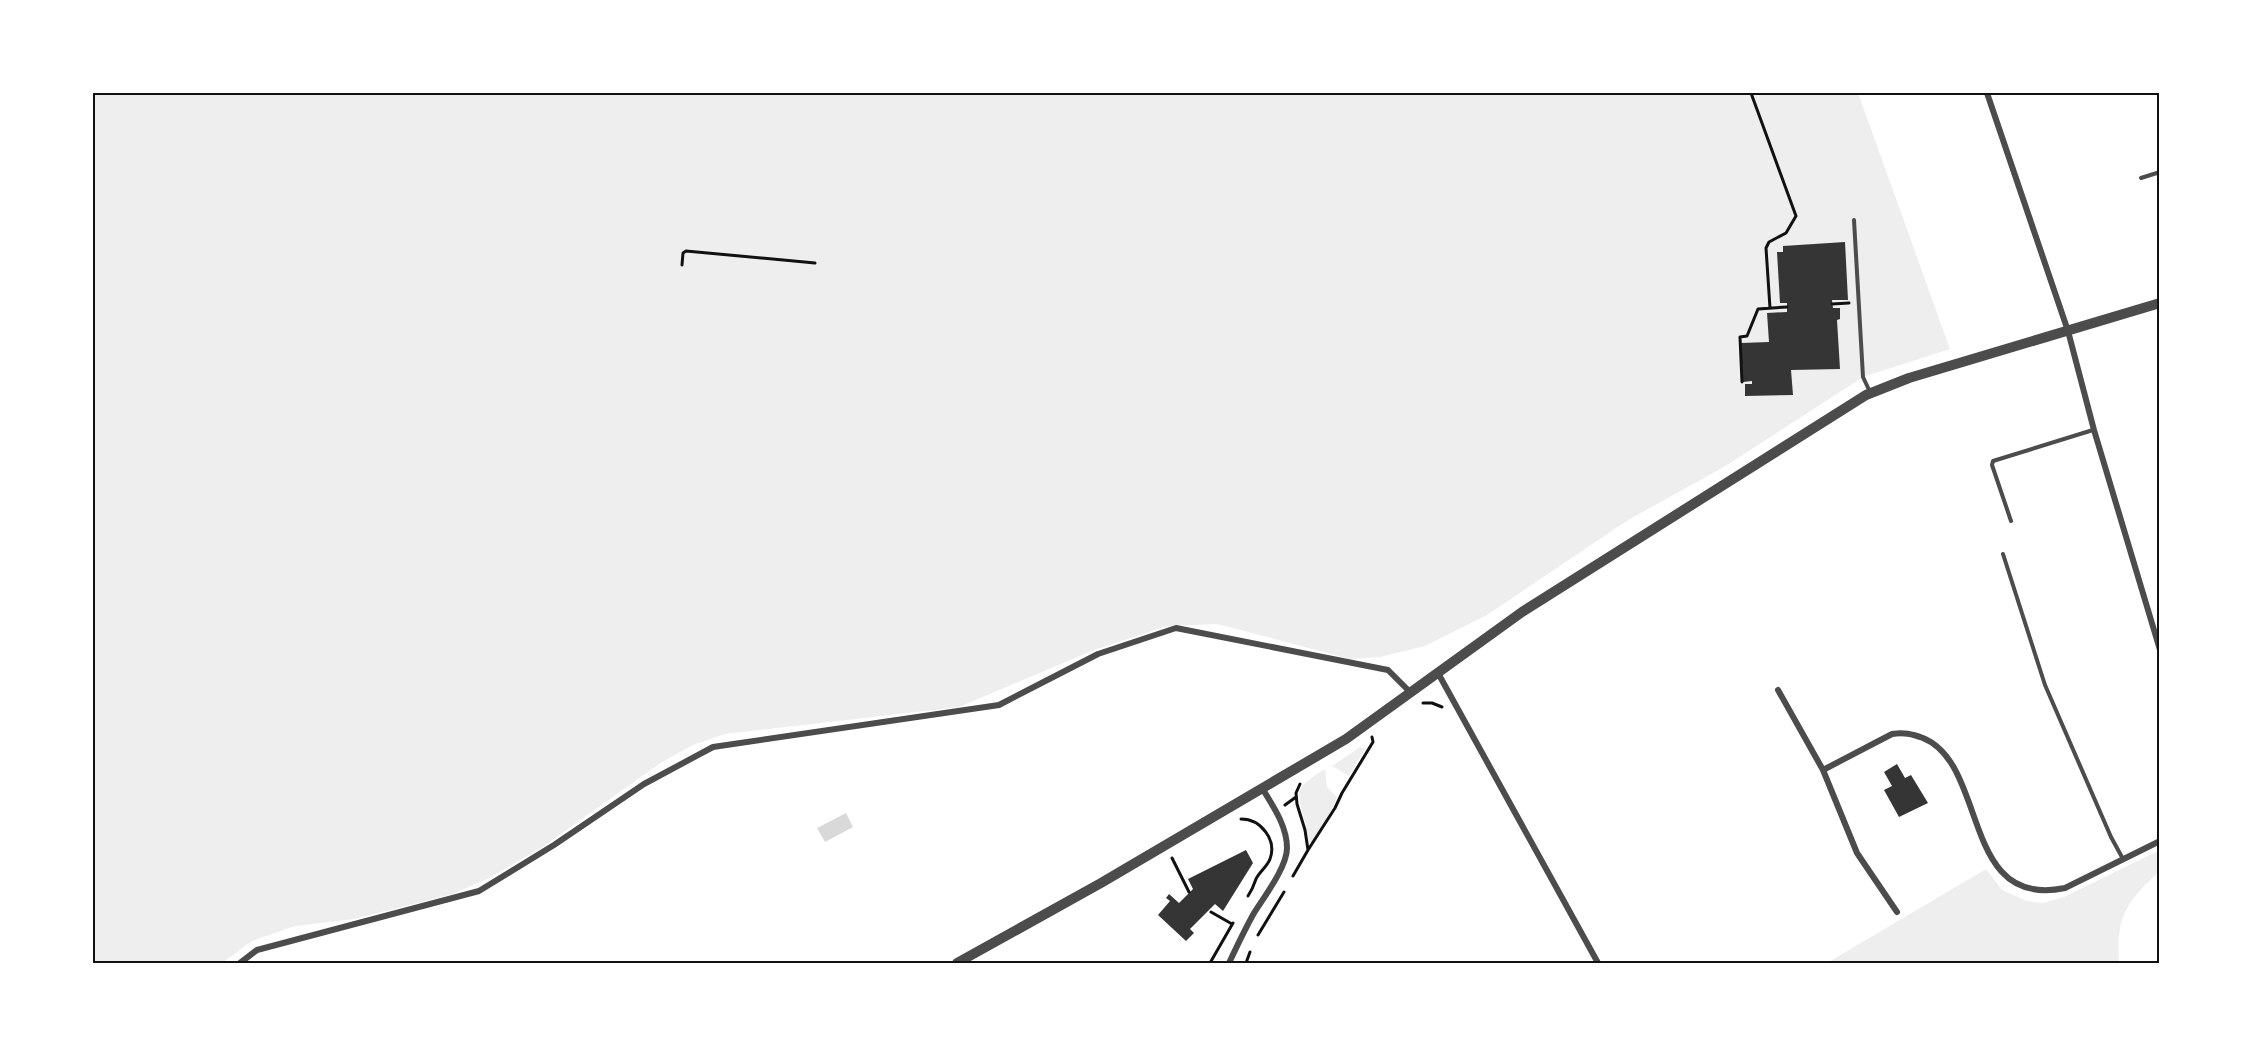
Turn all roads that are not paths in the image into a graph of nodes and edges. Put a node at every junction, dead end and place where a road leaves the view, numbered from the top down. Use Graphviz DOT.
graph roads {
  1 [pos="1987,93"];
  2 [pos="2160,172"];
  3 [pos="2141,178"];
  4 [pos="1854,220"];
  5 [pos="2160,303"];
  6 [pos="2068,331"];
  7 [pos="1870,393"];
  8 [pos="2094,430"];
  9 [pos="2011,521"];
  10 [pos="2003,554"];
  11 [pos="2160,650"];
  12 [pos="1438,673"];
  13 [pos="1778,690"];
  14 [pos="1410,692"];
  15 [pos="1823,770"];
  16 [pos="1262,788"];
  17 [pos="2160,841"];
  18 [pos="2123,859"];
  19 [pos="1897,912"];
  20 [pos="240,963"];
  21 [pos="957,963"];
  22 [pos="1229,963"];
  23 [pos="1598,963"];
  1 -- 6 [label="street"];
  2 -- 3 [label="lane"];
  4 -- 7 [label="lane"];
  5 -- 6 [label="street"];
  6 -- 7 [label="street"];
  6 -- 8 [label="street"];
  7 -- 12 [label="street"];
  8 -- 9 [label="lane"];
  8 -- 11 [label="street"];
  10 -- 18 [label="lane"];
  12 -- 14 [label="street"];
  12 -- 23 [label="street"];
  13 -- 15 [label="street"];
  14 -- 16 [label="street"];
  14 -- 20 [label="street"];
  15 -- 18 [label="street"];
  15 -- 19 [label="street"];
  16 -- 21 [label="street"];
  16 -- 22 [label="street"];
  17 -- 18 [label="street"];
}
